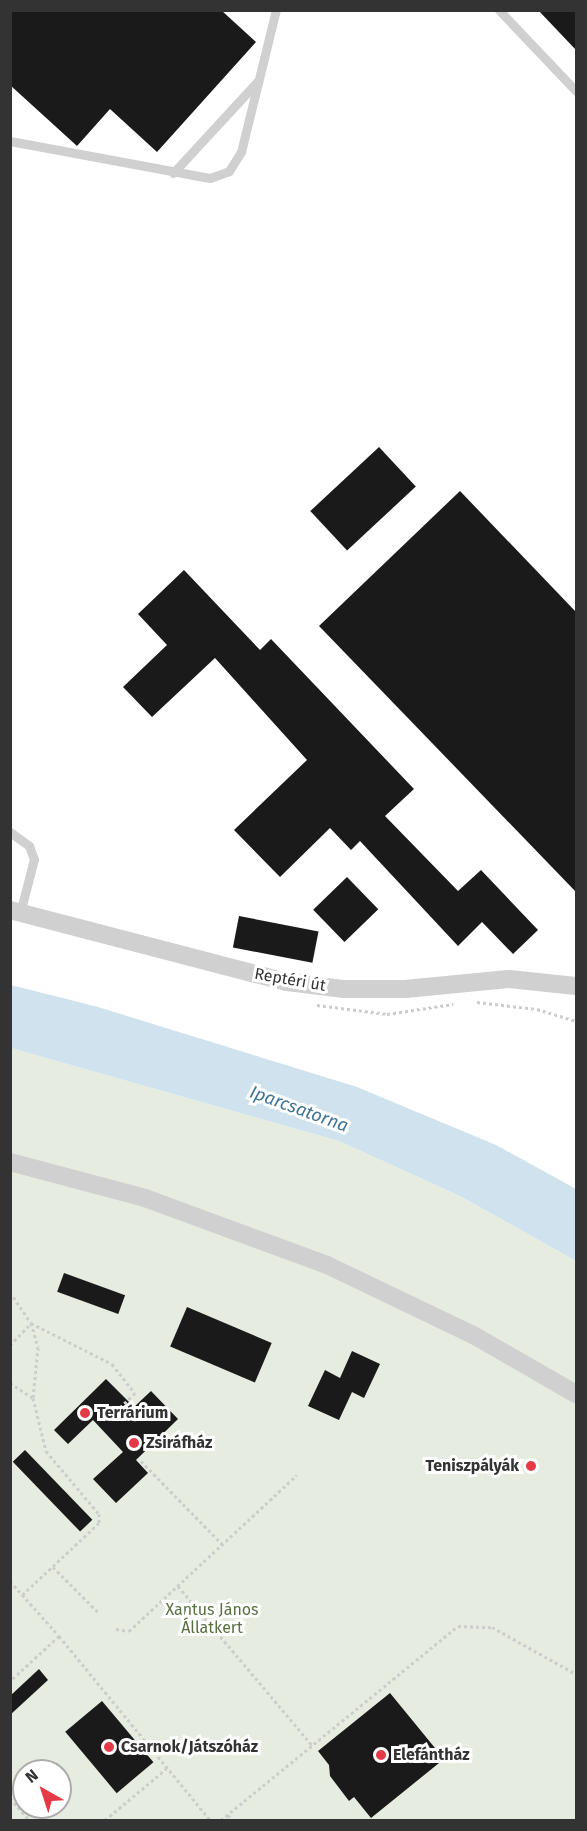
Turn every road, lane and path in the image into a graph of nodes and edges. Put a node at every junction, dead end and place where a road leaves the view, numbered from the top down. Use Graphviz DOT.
graph roads {
  1 [pos="276,10"];
  2 [pos="499,10"];
  3 [pos="259,80"];
  4 [pos="576,91"];
  5 [pos="10,141"];
  6 [pos="173,173"];
  7 [pos="10,832"];
  8 [pos="15,911"];
  9 [pos="574,981"];
  10 [pos="10,1162"];
  11 [pos="10,1292"];
  12 [pos="31,1323"];
  13 [pos="10,1345"];
  14 [pos="10,1383"];
  15 [pos="576,1394"];
  16 [pos="33,1398"];
  17 [pos="106,1406"];
  18 [pos="141,1461"];
  19 [pos="297,1475"];
  20 [pos="222,1544"];
  21 [pos="53,1567"];
  22 [pos="10,1581"];
  23 [pos="178,1586"];
  24 [pos="22,1595"];
  25 [pos="99,1613"];
  26 [pos="116,1629"];
  27 [pos="59,1636"];
  28 [pos="576,1674"];
  29 [pos="10,1681"];
  30 [pos="312,1745"];
  31 [pos="166,1769"];
  32 [pos="10,1798"];
  33 [pos="228,1815"];
  34 [pos="29,1821"];
  35 [pos="105,1821"];
  36 [pos="210,1821"];
  37 [pos="221,1821"];
  38 [pos="232,1821"];
  1 -- 3 [label="lane"];
  2 -- 4 [label="lane"];
  3 -- 6 [label="lane"];
  3 -- 6 [label="lane"];
  5 -- 6 [label="lane"];
  7 -- 8 [label="lane"];
  8 -- 9 [label="street, Reptéri út"];
  10 -- 15 [label="street"];
  11 -- 12 [label="path"];
  12 -- 13 [label="path"];
  12 -- 16 [label="path"];
  12 -- 17 [label="path"];
  14 -- 16 [label="path"];
  16 -- 21 [label="path"];
  18 -- 20 [label="path"];
  19 -- 20 [label="path"];
  20 -- 23 [label="path"];
  21 -- 24 [label="path"];
  21 -- 25 [label="path"];
  22 -- 24 [label="path"];
  23 -- 26 [label="path"];
  23 -- 30 [label="path"];
  24 -- 27 [label="path"];
  27 -- 29 [label="path"];
  27 -- 31 [label="path"];
  28 -- 30 [label="path"];
  30 -- 33 [label="path"];
  31 -- 35 [label="path"];
  31 -- 36 [label="path"];
  32 -- 34 [label="path"];
  33 -- 37 [label="path"];
  33 -- 38 [label="path"];
}
